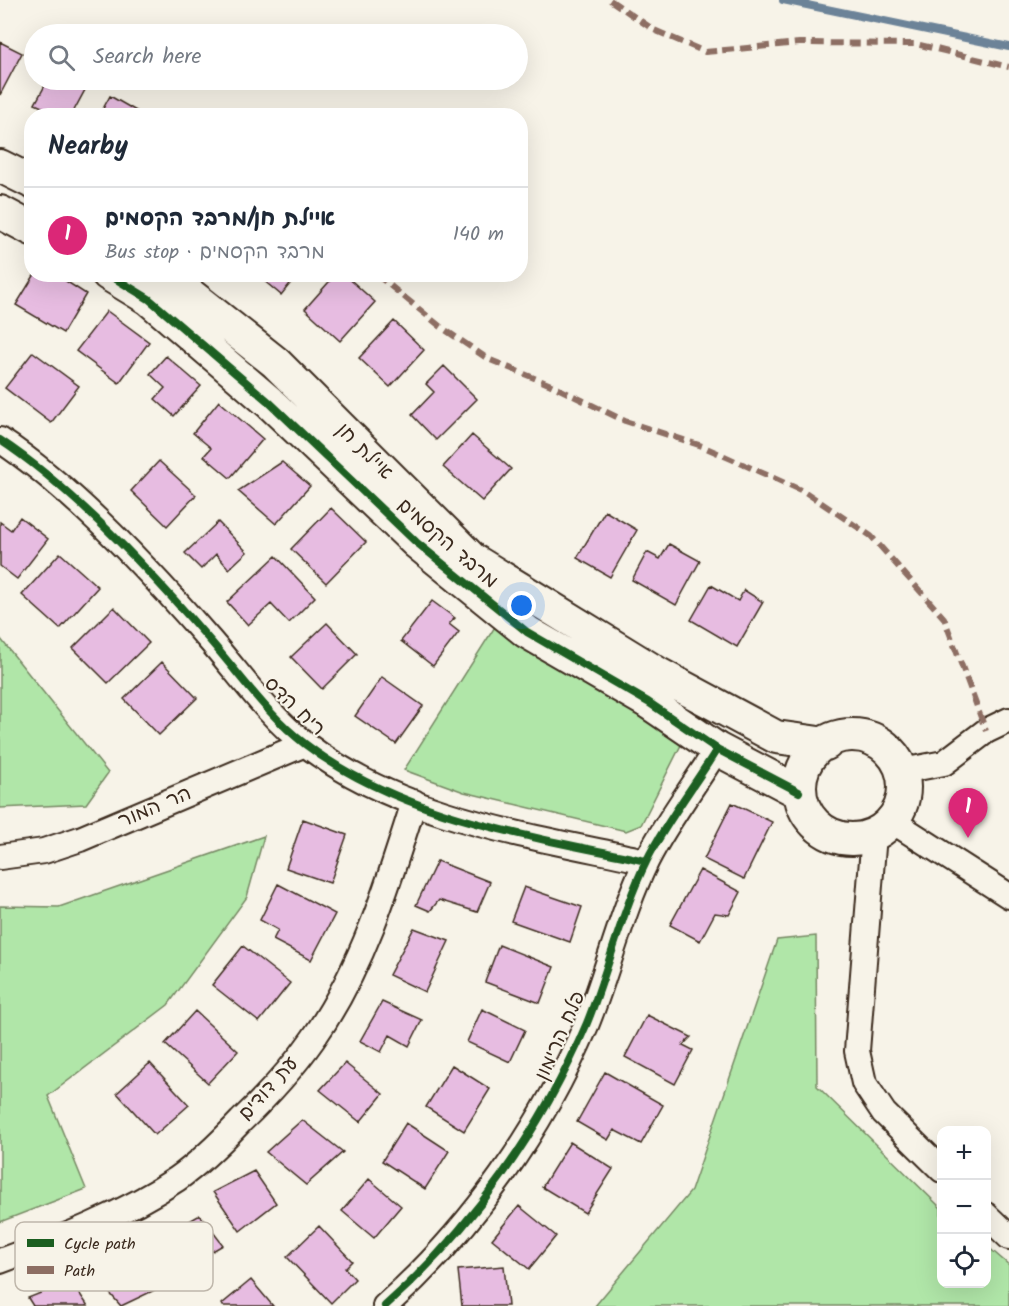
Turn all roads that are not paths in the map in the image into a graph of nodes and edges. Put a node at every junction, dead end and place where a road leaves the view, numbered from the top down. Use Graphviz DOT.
graph roads {
  1 [pos="0,166"];
  2 [pos="24,178"];
  3 [pos="0,213"];
  4 [pos="24,225"];
  5 [pos="121,282"];
  6 [pos="174,282"];
  7 [pos="0,440"];
  8 [pos="1009,720"];
  9 [pos="305,744"];
  10 [pos="826,744"];
  11 [pos="717,749"];
  12 [pos="902,771"];
  13 [pos="799,792"];
  14 [pos="414,802"];
  15 [pos="883,828"];
  16 [pos="0,857"];
  17 [pos="646,861"];
  18 [pos="1009,896"];
  19 [pos="937,1165"];
  20 [pos="991,1219"];
  21 [pos="94,1222"];
  22 [pos="1009,1237"];
  23 [pos="15,1255"];
  24 [pos="0,1261"];
  25 [pos="386,1306"];
  1 -- 2 [label="street"];
  3 -- 4 [label="street"];
  5 -- 11 [label="street, מרבד הקסמים"];
  6 -- 10 [label="street, איילת חן"];
  7 -- 9 [label="street, ריח הדס"];
  8 -- 12 [label="street"];
  9 -- 14 [label="street, ריח הדס"];
  9 -- 16 [label="street, הר המור"];
  10 -- 12 [label="street"];
  10 -- 13 [label="street"];
  11 -- 13 [label="street, מרבד הקסמים"];
  11 -- 17 [label="street, פלח הרימון"];
  12 -- 15 [label="street"];
  13 -- 15 [label="street"];
  14 -- 17 [label="street, ריח הדס"];
  14 -- 21 [label="street, עת דודים"];
  15 -- 18 [label="street"];
  15 -- 19 [label="street"];
  17 -- 25 [label="street, פלח הרימון"];
  20 -- 22 [label="street"];
  23 -- 24 [label="street, עת דודים"];
}
